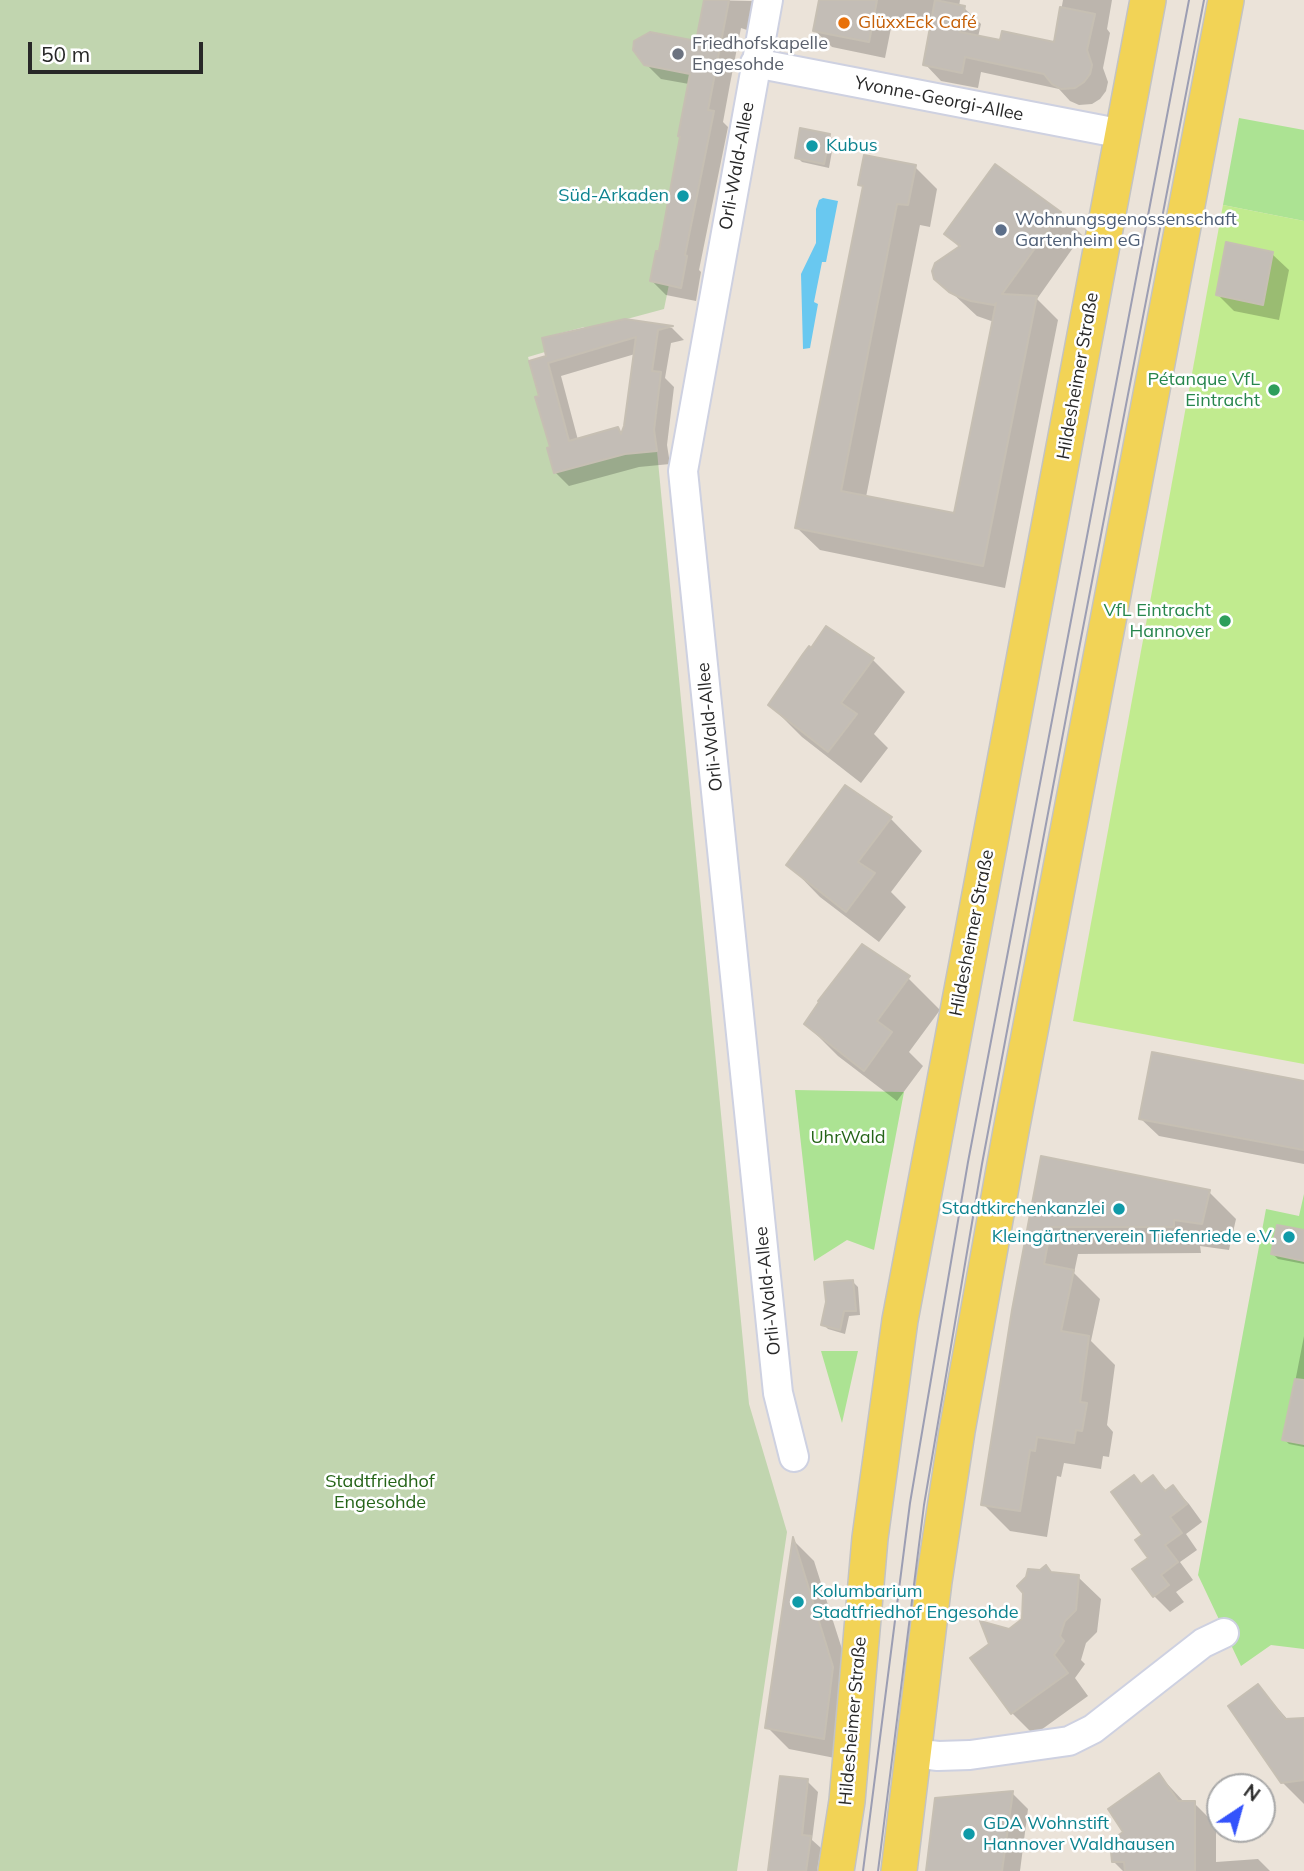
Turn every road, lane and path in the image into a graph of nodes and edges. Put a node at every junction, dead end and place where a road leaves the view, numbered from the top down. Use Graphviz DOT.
graph roads {
  1 [pos="768,0"];
  2 [pos="1148,0"];
  3 [pos="1226,0"];
  4 [pos="755,63"];
  5 [pos="1123,134"];
  6 [pos="794,1457"];
  7 [pos="1224,1633"];
  8 [pos="913,1753"];
  9 [pos="836,1871"];
  10 [pos="899,1871"];
  1 -- 4 [label="street, Orli-Wald-Allee"];
  2 -- 5 [label="main road, Hildesheimer Straße"];
  3 -- 8 [label="main road"];
  4 -- 5 [label="street, Yvonne-Georgi-Allee"];
  4 -- 6 [label="street, Orli-Wald-Allee"];
  5 -- 9 [label="main road, Hildesheimer Straße"];
  7 -- 8 [label="street"];
  8 -- 10 [label="main road"];
}
